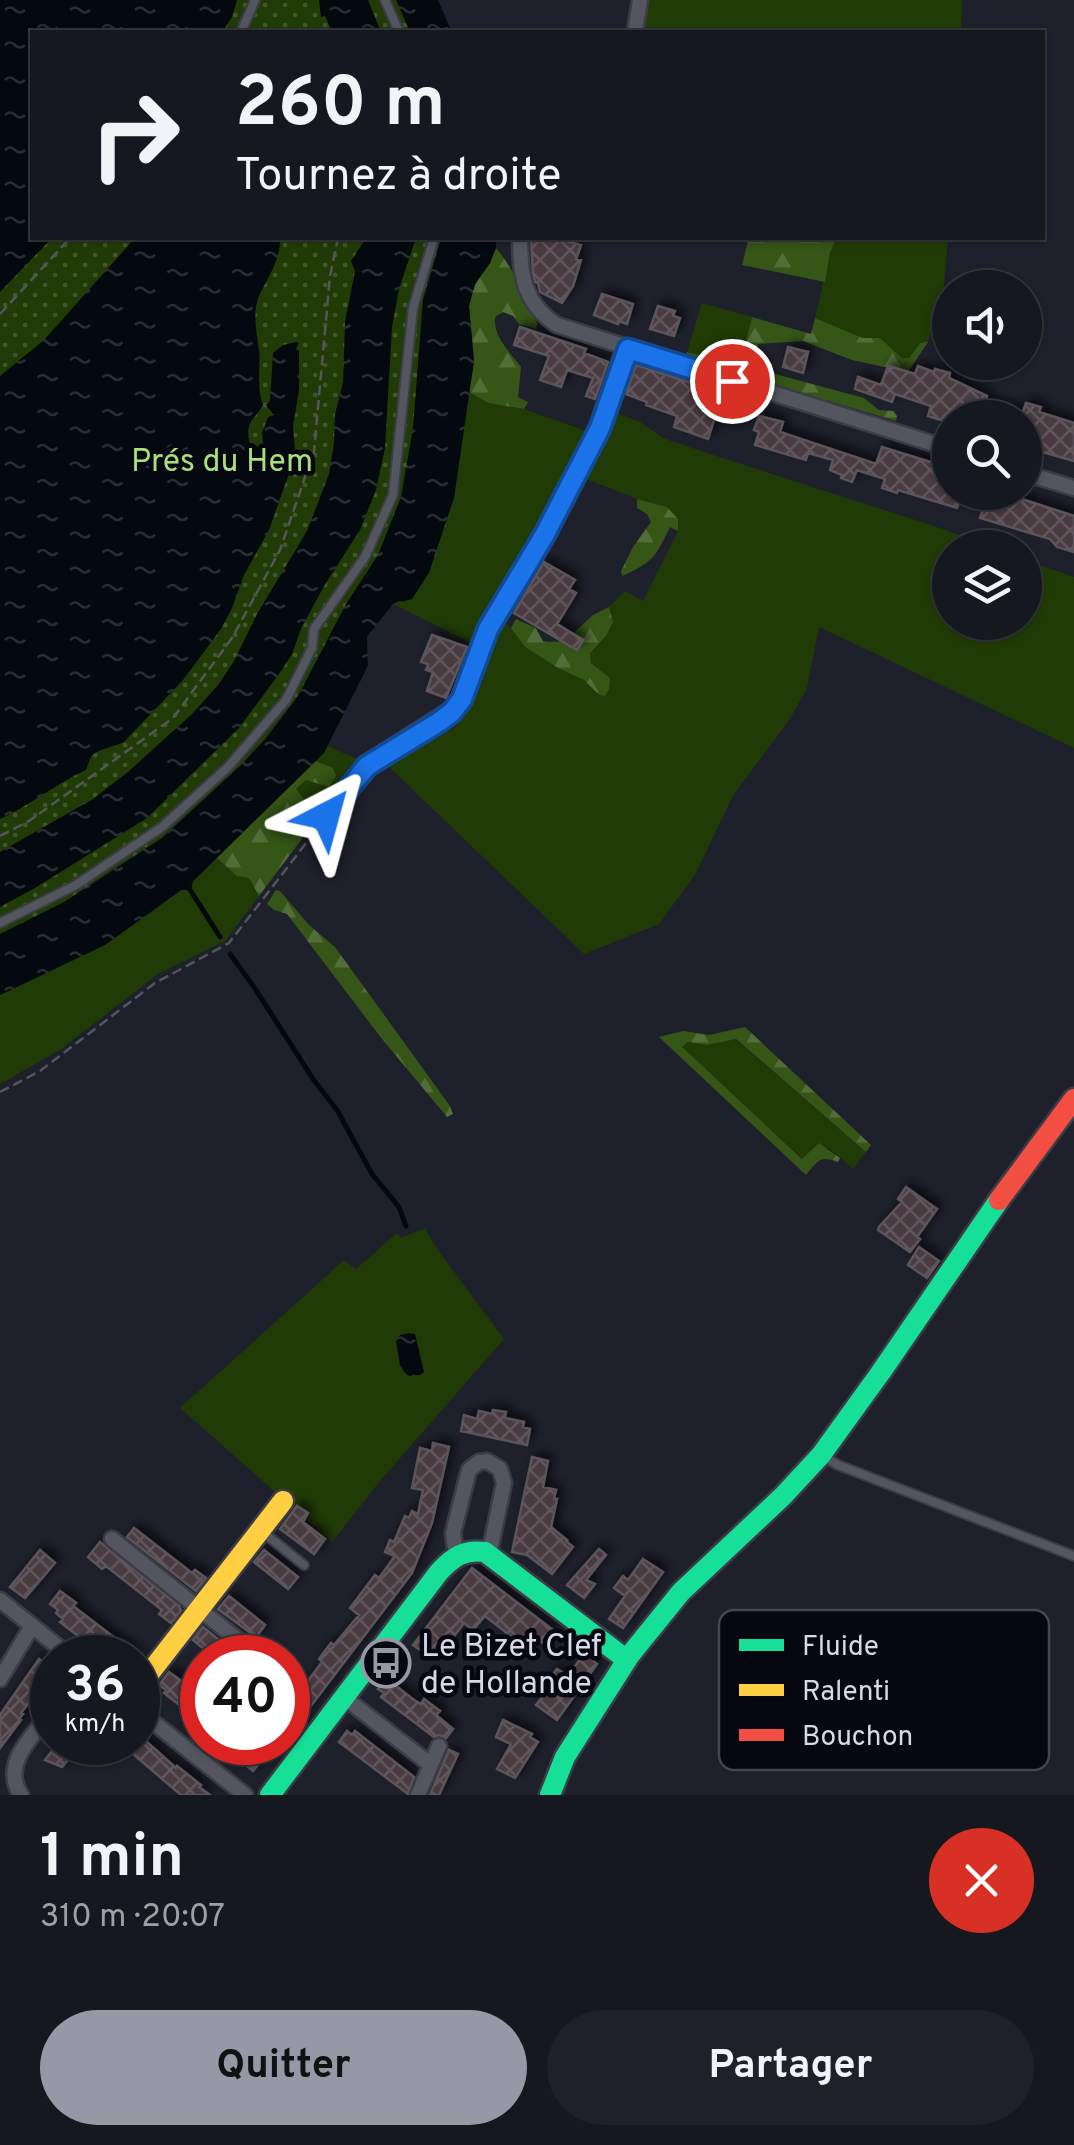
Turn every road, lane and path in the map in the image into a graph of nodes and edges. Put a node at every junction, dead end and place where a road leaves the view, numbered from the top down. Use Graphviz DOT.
graph roads {
  1 [pos="256,0"];
  2 [pos="386,0"];
  3 [pos="640,0"];
  4 [pos="242,30"];
  5 [pos="398,30"];
  6 [pos="635,30"];
  7 [pos="68,240"];
  8 [pos="338,240"];
  9 [pos="433,240"];
  10 [pos="520,240"];
  11 [pos="0,314"];
  12 [pos="628,349"];
  13 [pos="932,443"];
  14 [pos="1042,478"];
  15 [pos="1074,488"];
  16 [pos="326,816"];
  17 [pos="0,836"];
  18 [pos="0,923"];
  19 [pos="0,1092"];
  20 [pos="1074,1098"];
  21 [pos="821,1455"];
  22 [pos="283,1501"];
  23 [pos="260,1530"];
  24 [pos="112,1539"];
  25 [pos="456,1555"];
  26 [pos="489,1555"];
  27 [pos="1074,1556"];
  28 [pos="304,1565"];
  29 [pos="0,1600"];
  30 [pos="200,1609"];
  31 [pos="32,1626"];
  32 [pos="43,1635"];
  33 [pos="232,1635"];
  34 [pos="160,1660"];
  35 [pos="627,1660"];
  36 [pos="0,1679"];
  37 [pos="344,1698"];
  38 [pos="160,1727"];
  39 [pos="30,1740"];
  40 [pos="438,1746"];
  41 [pos="431,1764"];
  42 [pos="21,1795"];
  43 [pos="245,1795"];
  44 [pos="270,1795"];
  45 [pos="418,1795"];
  46 [pos="550,1795"];
  1 -- 4 [label="lane"];
  2 -- 5 [label="lane"];
  3 -- 6 [label="street"];
  7 -- 11 [label="path"];
  8 -- 17 [label="path"];
  9 -- 18 [label="lane"];
  10 -- 12 [label="street"];
  12 -- 13 [label="street"];
  12 -- 16 [label="street"];
  14 -- 15 [label="street"];
  16 -- 19 [label="path"];
  20 -- 21 [label="street"];
  21 -- 27 [label="lane"];
  21 -- 35 [label="street"];
  22 -- 23 [label="street"];
  23 -- 28 [label="lane"];
  23 -- 30 [label="street"];
  24 -- 30 [label="street"];
  25 -- 26 [label="street"];
  25 -- 26 [label="street"];
  25 -- 37 [label="street"];
  26 -- 35 [label="street"];
  29 -- 31 [label="street"];
  30 -- 33 [label="street"];
  30 -- 34 [label="street"];
  31 -- 32 [label="street"];
  31 -- 36 [label="street"];
  35 -- 46 [label="street"];
  37 -- 41 [label="street"];
  37 -- 44 [label="street"];
  38 -- 43 [label="street"];
  39 -- 42 [label="street"];
  40 -- 41 [label="street"];
  41 -- 45 [label="street"];
}
